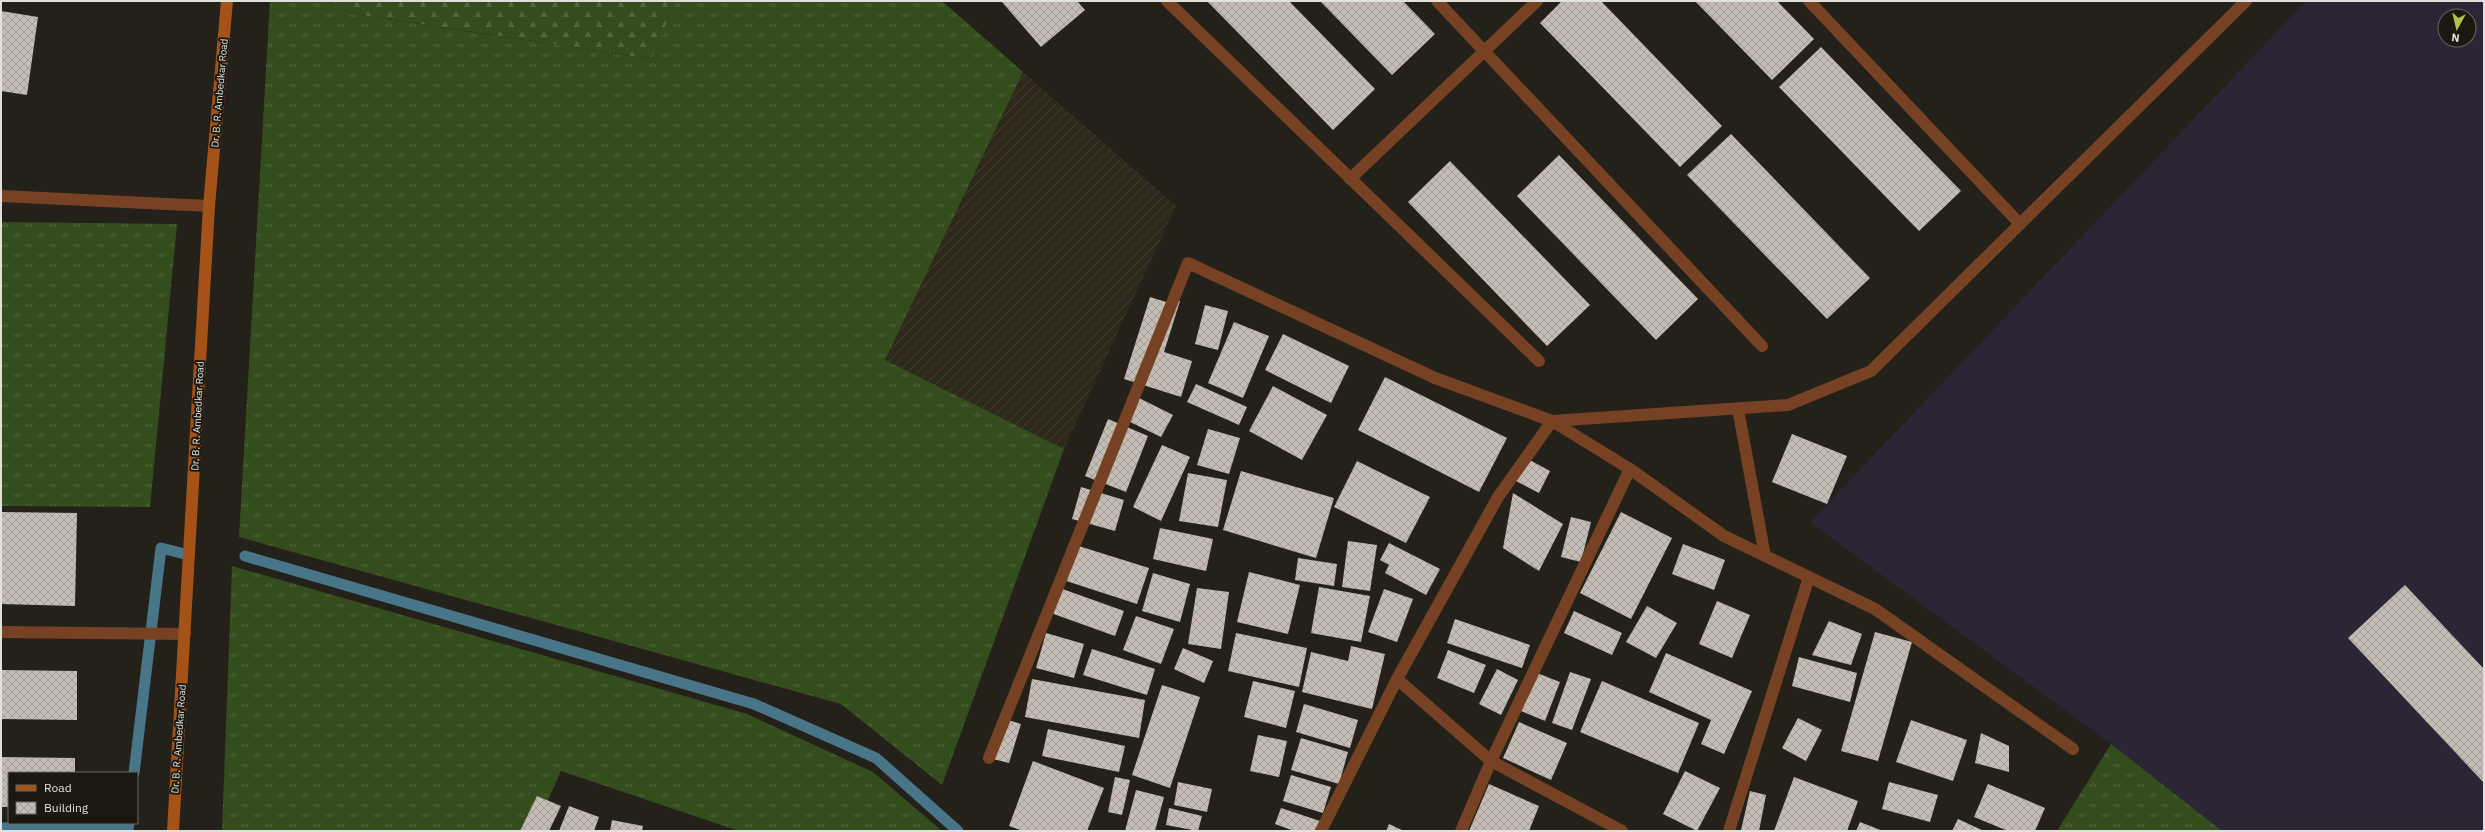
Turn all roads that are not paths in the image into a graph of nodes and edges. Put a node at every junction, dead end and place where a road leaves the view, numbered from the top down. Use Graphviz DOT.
graph roads {
  1 [pos="226,1"];
  2 [pos="1167,1"];
  3 [pos="1437,1"];
  4 [pos="1537,1"];
  5 [pos="1809,1"];
  6 [pos="2246,1"];
  7 [pos="1483,52"];
  8 [pos="1350,179"];
  9 [pos="1,196"];
  10 [pos="209,206"];
  11 [pos="2020,224"];
  12 [pos="1762,346"];
  13 [pos="1539,361"];
  14 [pos="1738,409"];
  15 [pos="1552,421"];
  16 [pos="1630,469"];
  17 [pos="1765,556"];
  18 [pos="1809,577"];
  19 [pos="1,632"];
  20 [pos="185,634"];
  21 [pos="1397,679"];
  22 [pos="2073,749"];
  23 [pos="990,758"];
  24 [pos="1491,761"];
  25 [pos="173,831"];
  26 [pos="1321,831"];
  27 [pos="1461,831"];
  28 [pos="1622,831"];
  29 [pos="1729,831"];
  1 -- 10 [label="street, Dr. B. R. Ambedkar Road"];
  2 -- 8 [label="street"];
  3 -- 7 [label="street"];
  4 -- 7 [label="street"];
  5 -- 11 [label="street"];
  6 -- 11 [label="street"];
  7 -- 8 [label="street"];
  7 -- 12 [label="street"];
  8 -- 13 [label="street"];
  9 -- 10 [label="street"];
  10 -- 20 [label="street, Dr. B. R. Ambedkar Road"];
  11 -- 14 [label="street"];
  14 -- 15 [label="street"];
  14 -- 17 [label="street"];
  15 -- 16 [label="street"];
  15 -- 21 [label="street"];
  15 -- 23 [label="street"];
  16 -- 17 [label="street"];
  16 -- 24 [label="street"];
  17 -- 18 [label="street"];
  18 -- 22 [label="street"];
  18 -- 29 [label="street"];
  19 -- 20 [label="street"];
  20 -- 25 [label="street, Dr. B. R. Ambedkar Road"];
  21 -- 24 [label="street"];
  21 -- 26 [label="street"];
  24 -- 27 [label="street"];
  24 -- 28 [label="street"];
}
